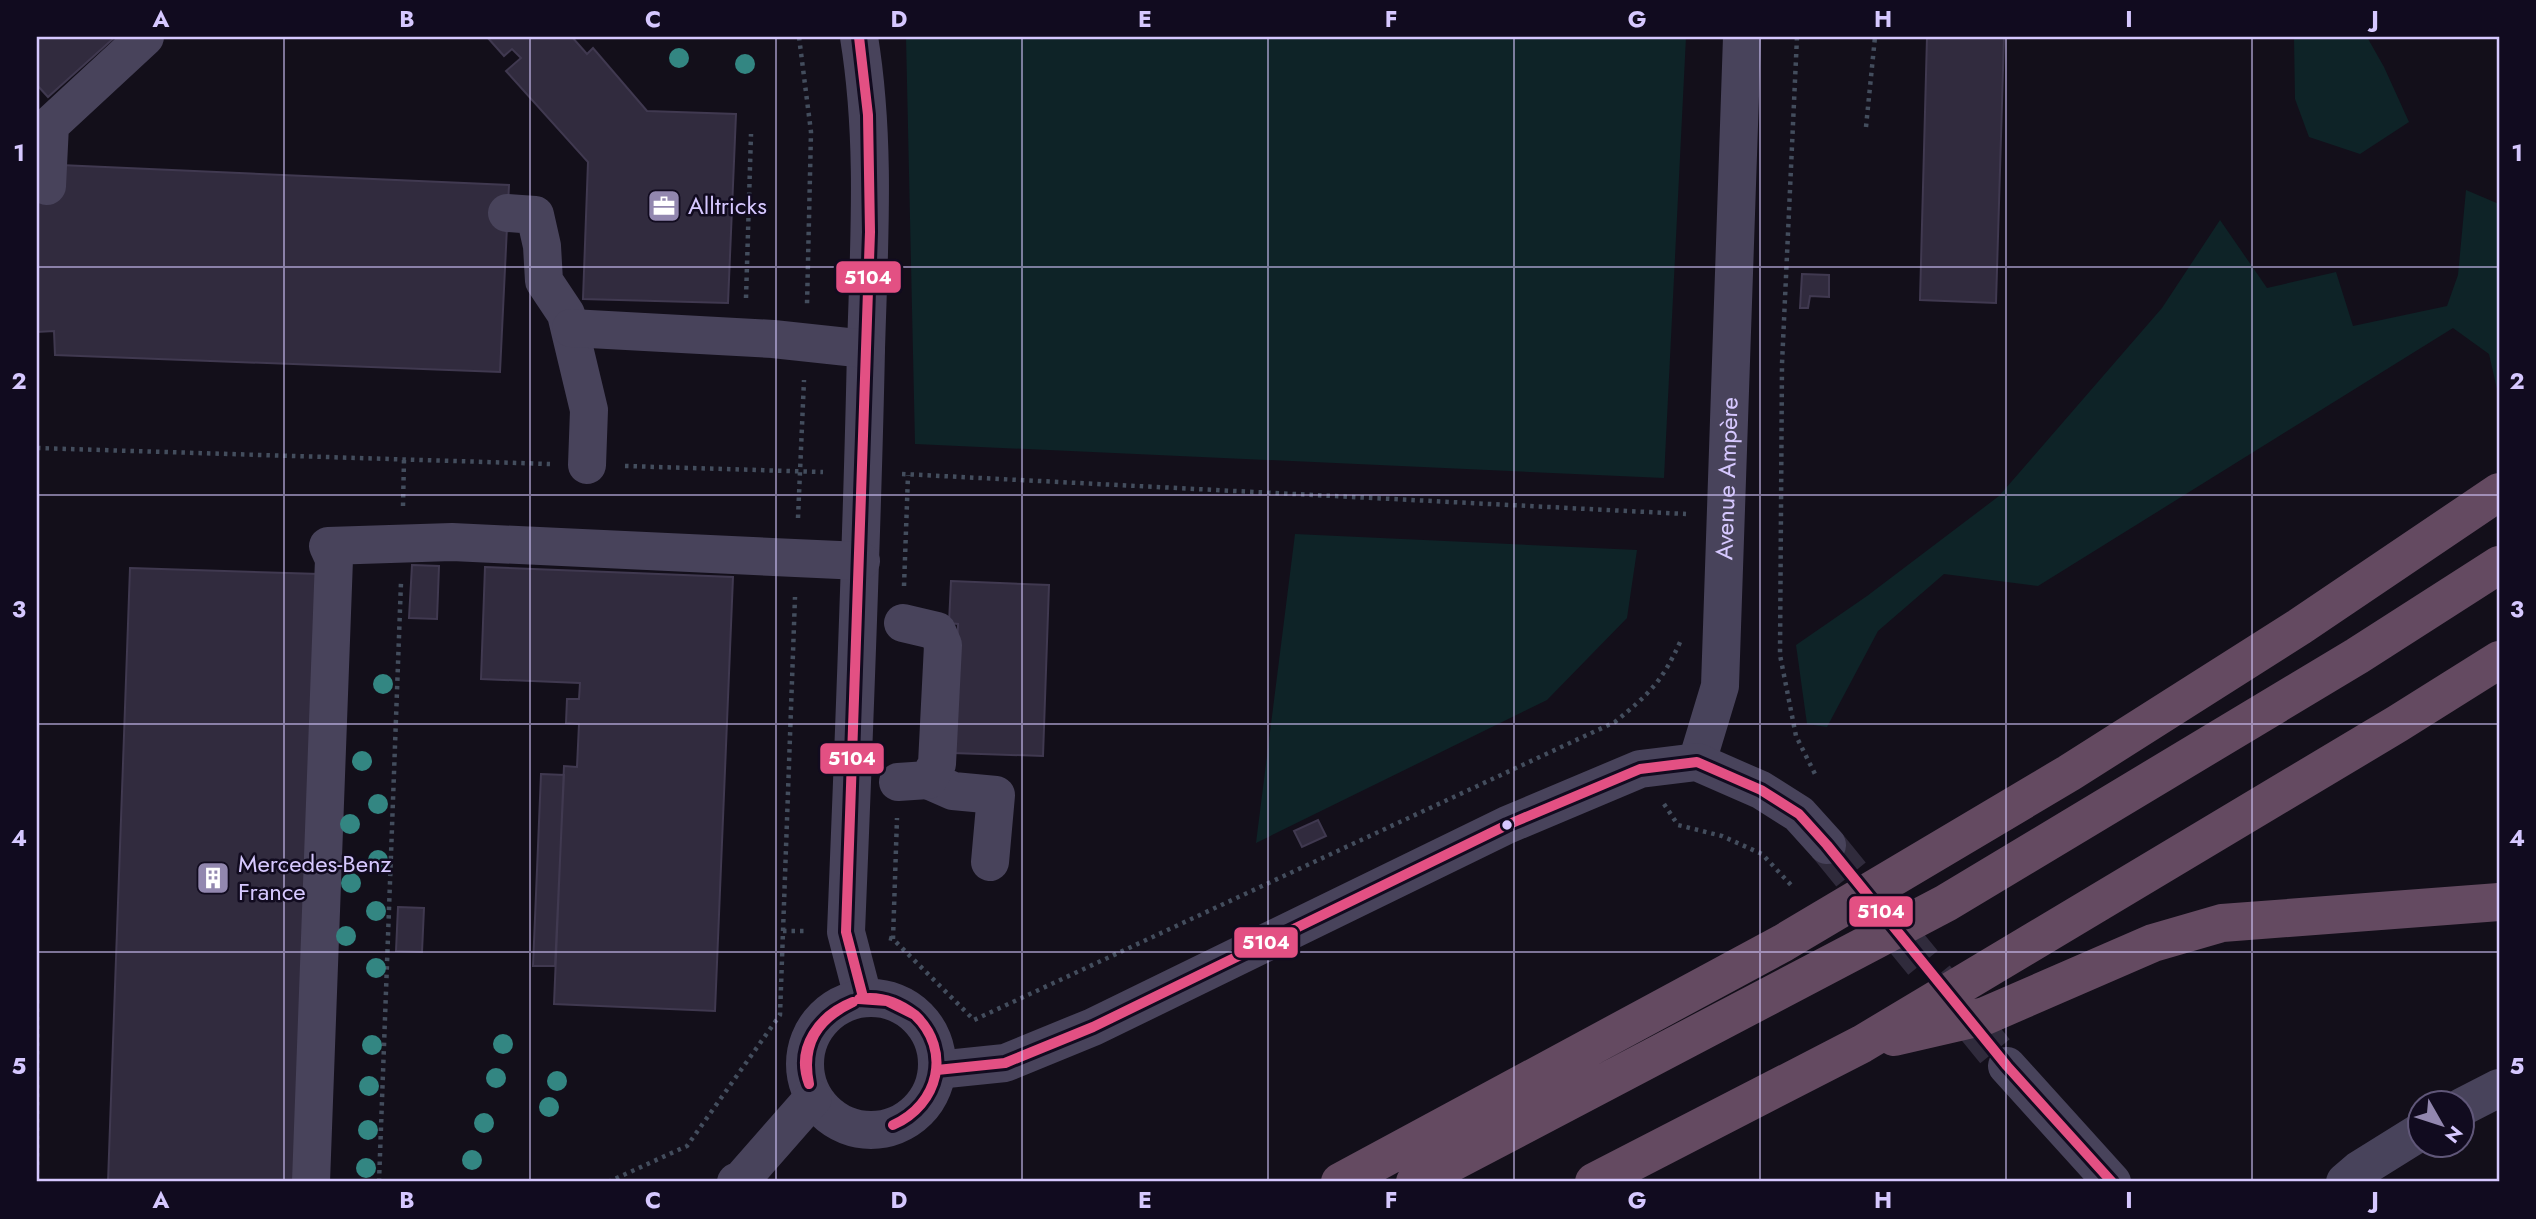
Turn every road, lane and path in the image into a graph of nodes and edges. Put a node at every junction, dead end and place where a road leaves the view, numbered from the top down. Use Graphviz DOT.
graph roads {
  1 [pos="145,37"];
  2 [pos="799,37"];
  3 [pos="859,37"];
  4 [pos="1742,37"];
  5 [pos="1797,37"];
  6 [pos="1875,37"];
  7 [pos="44,121"];
  8 [pos="1866,127"];
  9 [pos="751,134"];
  10 [pos="47,186"];
  11 [pos="507,213"];
  12 [pos="571,328"];
  13 [pos="744,338"];
  14 [pos="805,343"];
  15 [pos="866,349"];
  16 [pos="404,459"];
  17 [pos="587,465"];
  18 [pos="2499,492"];
  19 [pos="402,543"];
  20 [pos="796,558"];
  21 [pos="861,561"];
  22 [pos="2499,565"];
  23 [pos="903,623"];
  24 [pos="1683,634"];
  25 [pos="2499,660"];
  26 [pos="1615,722"];
  27 [pos="1697,762"];
  28 [pos="1640,769"];
  29 [pos="1821,786"];
  30 [pos="1827,845"];
  31 [pos="990,862"];
  32 [pos="1792,886"];
  33 [pos="2499,902"];
  34 [pos="783,931"];
  35 [pos="846,932"];
  36 [pos="863,997"];
  37 [pos="37,1000"];
  38 [pos="1862,1044"];
  39 [pos="2007,1066"];
  40 [pos="937,1070"];
  41 [pos="2499,1088"];
  42 [pos="813,1097"];
  43 [pos="2476,1100"];
  44 [pos="2406,1143"];
  45 [pos="2359,1178"];
  46 [pos="37,1182"];
  47 [pos="311,1182"];
  48 [pos="379,1182"];
  49 [pos="608,1182"];
  50 [pos="736,1182"];
  51 [pos="1340,1182"];
  52 [pos="1415,1182"];
  53 [pos="1594,1182"];
  54 [pos="2112,1182"];
  1 -- 7 [label="street"];
  2 -- 14 [label="path"];
  3 -- 15 [label="street"];
  4 -- 27 [label="street, Avenue Ampère"];
  5 -- 29 [label="path"];
  6 -- 8 [label="path"];
  7 -- 10 [label="street"];
  9 -- 13 [label="path"];
  11 -- 12 [label="street"];
  12 -- 13 [label="street"];
  12 -- 17 [label="street"];
  13 -- 14 [label="street"];
  14 -- 15 [label="street"];
  14 -- 20 [label="path"];
  15 -- 21 [label="street"];
  16 -- 19 [label="path"];
  18 -- 51 [label="highway"];
  19 -- 20 [label="street"];
  19 -- 47 [label="street"];
  19 -- 48 [label="path"];
  20 -- 21 [label="street"];
  20 -- 34 [label="path"];
  21 -- 35 [label="street"];
  22 -- 52 [label="highway"];
  23 -- 31 [label="street"];
  24 -- 26 [label="path"];
  25 -- 38 [label="highway"];
  26 -- 28 [label="path"];
  26 -- 35 [label="path"];
  27 -- 28 [label="street"];
  27 -- 30 [label="street"];
  28 -- 32 [label="path"];
  28 -- 40 [label="street"];
  33 -- 38 [label="highway"];
  34 -- 35 [label="path"];
  34 -- 49 [label="path"];
  35 -- 36 [label="street"];
  36 -- 40 [label="street"];
  36 -- 42 [label="street"];
  37 -- 46 [label="path"];
  38 -- 53 [label="highway"];
  39 -- 54 [label="street"];
  40 -- 42 [label="street"];
  41 -- 43 [label="street"];
  42 -- 50 [label="street"];
  44 -- 45 [label="street"];
}
